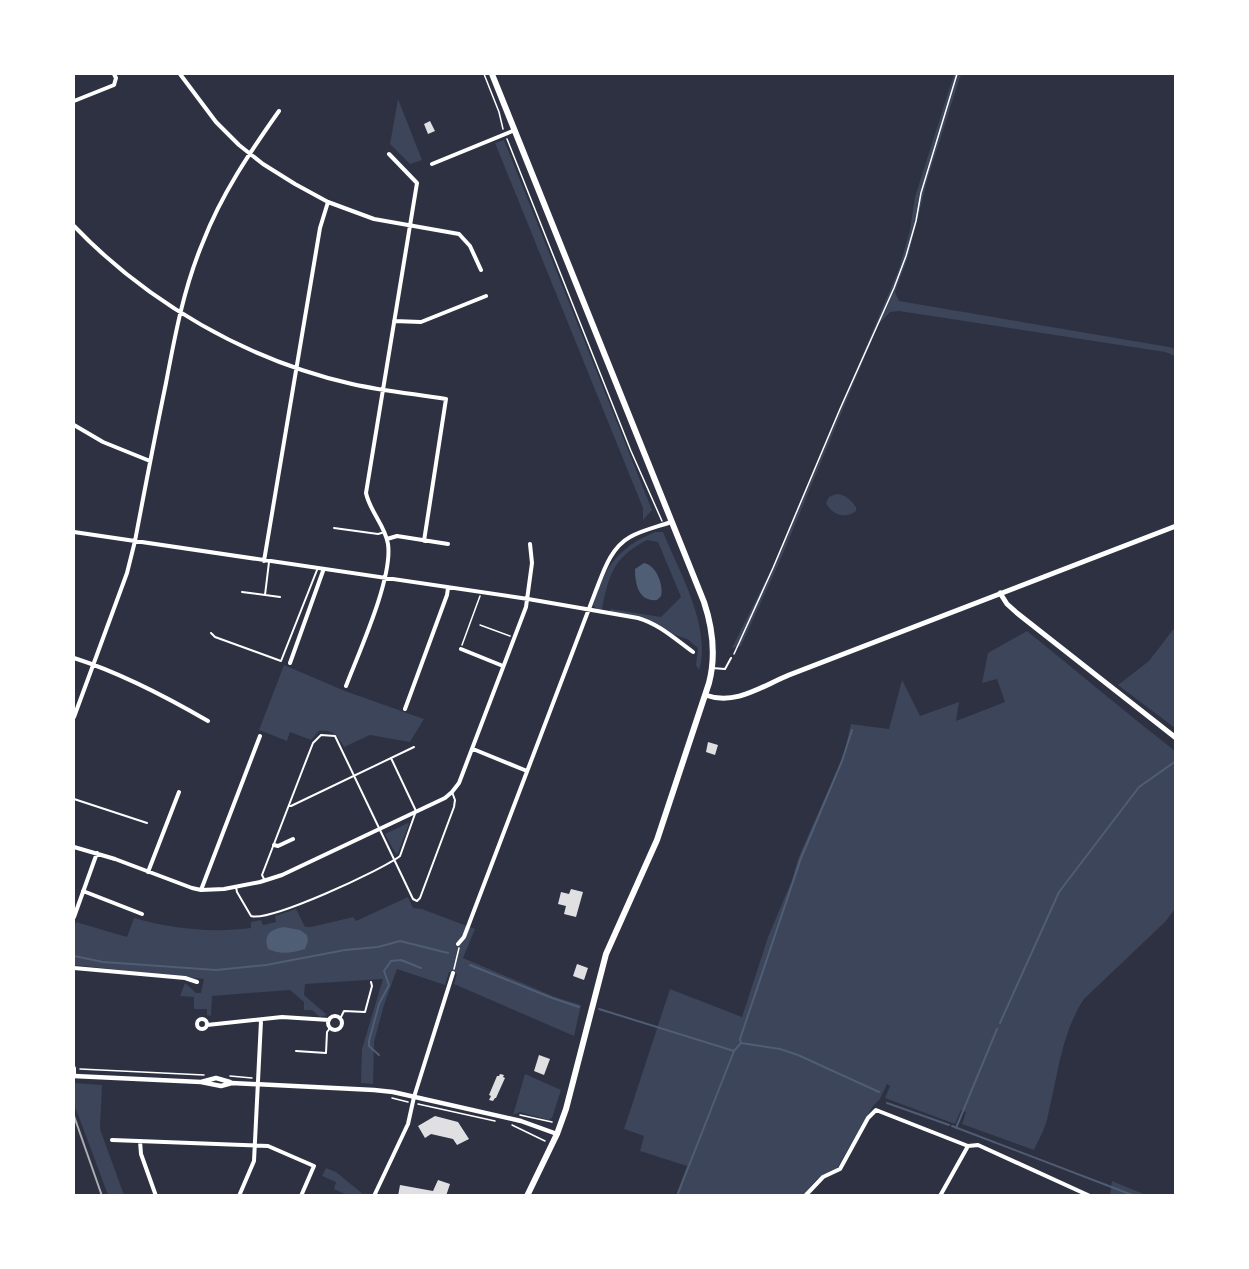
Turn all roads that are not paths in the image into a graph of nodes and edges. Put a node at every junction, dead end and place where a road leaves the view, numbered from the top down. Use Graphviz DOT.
graph roads {
  1 [pos="114,74"];
  2 [pos="180,74"];
  3 [pos="492,74"];
  4 [pos="74,101"];
  5 [pos="279,111"];
  6 [pos="515,130"];
  7 [pos="249,153"];
  8 [pos="388,154"];
  9 [pos="432,164"];
  10 [pos="328,202"];
  11 [pos="410,225"];
  12 [pos="74,226"];
  13 [pos="481,270"];
  14 [pos="486,296"];
  15 [pos="180,312"];
  16 [pos="394,321"];
  17 [pos="296,367"];
  18 [pos="383,389"];
  19 [pos="74,425"];
  20 [pos="150,461"];
  21 [pos="671,522"];
  22 [pos="1176,526"];
  23 [pos="334,528"];
  24 [pos="74,532"];
  25 [pos="385,532"];
  26 [pos="387,539"];
  27 [pos="424,540"];
  28 [pos="135,541"];
  29 [pos="448,544"];
  30 [pos="530,544"];
  31 [pos="267,561"];
  32 [pos="317,570"];
  33 [pos="323,571"];
  34 [pos="385,578"];
  35 [pos="448,588"];
  36 [pos="242,592"];
  37 [pos="1000,593"];
  38 [pos="265,595"];
  39 [pos="280,597"];
  40 [pos="528,599"];
  41 [pos="588,610"];
  42 [pos="211,633"];
  43 [pos="460,649"];
  44 [pos="693,652"];
  45 [pos="74,658"];
  46 [pos="731,658"];
  47 [pos="290,663"];
  48 [pos="93,664"];
  49 [pos="503,666"];
  50 [pos="712,668"];
  51 [pos="346,686"];
  52 [pos="705,695"];
  53 [pos="405,709"];
  54 [pos="74,717"];
  55 [pos="208,721"];
  56 [pos="260,736"];
  57 [pos="1176,738"];
  58 [pos="414,747"];
  59 [pos="473,749"];
  60 [pos="391,758"];
  61 [pos="527,771"];
  62 [pos="354,776"];
  63 [pos="179,792"];
  64 [pos="452,792"];
  65 [pos="74,799"];
  66 [pos="289,806"];
  67 [pos="417,811"];
  68 [pos="147,823"];
  69 [pos="380,829"];
  70 [pos="293,839"];
  71 [pos="274,845"];
  72 [pos="74,847"];
  73 [pos="97,853"];
  74 [pos="395,860"];
  75 [pos="148,872"];
  76 [pos="265,881"];
  77 [pos="236,887"];
  78 [pos="201,890"];
  79 [pos="83,891"];
  80 [pos="142,914"];
  81 [pos="74,917"];
  82 [pos="458,945"];
  83 [pos="74,968"];
  84 [pos="453,973"];
  85 [pos="197,982"];
  86 [pos="371,982"];
  87 [pos="340,1019"];
  88 [pos="329,1020"];
  89 [pos="261,1021"];
  90 [pos="207,1025"];
  91 [pos="330,1028"];
  92 [pos="296,1051"];
  93 [pos="74,1068"];
  94 [pos="74,1076"];
  95 [pos="259,1082"];
  96 [pos="413,1100"];
  97 [pos="558,1134"];
  98 [pos="112,1140"];
  99 [pos="140,1141"];
  100 [pos="255,1145"];
  101 [pos="968,1146"];
  102 [pos="156,1196"];
  103 [pos="238,1196"];
  104 [pos="301,1196"];
  105 [pos="374,1196"];
  106 [pos="527,1196"];
  107 [pos="805,1196"];
  108 [pos="940,1196"];
  109 [pos="1090,1196"];
  1 -- 4 [label="street"];
  2 -- 7 [label="street"];
  3 -- 6 [label="main road"];
  5 -- 7 [label="street"];
  6 -- 9 [label="street"];
  6 -- 21 [label="main road"];
  7 -- 10 [label="street"];
  7 -- 15 [label="street"];
  8 -- 11 [label="street"];
  10 -- 11 [label="street"];
  10 -- 17 [label="street"];
  11 -- 13 [label="street"];
  11 -- 16 [label="street"];
  12 -- 15 [label="street"];
  14 -- 16 [label="street"];
  15 -- 17 [label="street"];
  15 -- 20 [label="street"];
  16 -- 18 [label="street"];
  17 -- 18 [label="street"];
  17 -- 31 [label="street"];
  18 -- 25 [label="street"];
  18 -- 27 [label="street"];
  19 -- 20 [label="street"];
  20 -- 28 [label="street"];
  21 -- 41 [label="street"];
  21 -- 50 [label="main road"];
  22 -- 37 [label="main road"];
  23 -- 25 [label="lane"];
  24 -- 28 [label="street"];
  25 -- 26 [label="street"];
  26 -- 27 [label="street"];
  26 -- 34 [label="street"];
  27 -- 29 [label="street"];
  28 -- 31 [label="street"];
  28 -- 48 [label="street"];
  30 -- 40 [label="street"];
  31 -- 32 [label="street"];
  31 -- 38 [label="lane"];
  32 -- 33 [label="street"];
  32 -- 42 [label="lane"];
  33 -- 34 [label="street"];
  33 -- 47 [label="street"];
  34 -- 35 [label="street"];
  34 -- 51 [label="street"];
  35 -- 40 [label="street"];
  35 -- 53 [label="street"];
  36 -- 38 [label="lane"];
  37 -- 52 [label="main road"];
  37 -- 57 [label="main road"];
  38 -- 39 [label="lane"];
  40 -- 41 [label="street"];
  40 -- 49 [label="street"];
  41 -- 44 [label="street"];
  41 -- 61 [label="street"];
  43 -- 49 [label="street"];
  45 -- 48 [label="street"];
  46 -- 50 [label="lane"];
  48 -- 54 [label="street"];
  48 -- 55 [label="street"];
  49 -- 59 [label="street"];
  50 -- 52 [label="main road"];
  52 -- 97 [label="main road"];
  56 -- 78 [label="street"];
  58 -- 60 [label="lane"];
  59 -- 61 [label="street"];
  59 -- 64 [label="street"];
  60 -- 62 [label="lane"];
  60 -- 67 [label="lane"];
  61 -- 82 [label="street"];
  62 -- 66 [label="lane"];
  62 -- 66 [label="lane"];
  62 -- 69 [label="lane"];
  63 -- 75 [label="street"];
  64 -- 67 [label="street"];
  64 -- 74 [label="lane"];
  65 -- 68 [label="lane"];
  66 -- 71 [label="lane"];
  67 -- 69 [label="street"];
  67 -- 74 [label="lane"];
  69 -- 74 [label="lane"];
  69 -- 76 [label="street"];
  70 -- 71 [label="street"];
  71 -- 76 [label="lane"];
  72 -- 73 [label="street"];
  73 -- 75 [label="street"];
  73 -- 79 [label="street"];
  74 -- 77 [label="lane"];
  75 -- 78 [label="street"];
  76 -- 77 [label="street"];
  77 -- 78 [label="street"];
  79 -- 80 [label="street"];
  79 -- 81 [label="street"];
  83 -- 85 [label="street"];
  84 -- 96 [label="street"];
  86 -- 87 [label="lane"];
  87 -- 88 [label="street"];
  87 -- 91 [label="street"];
  88 -- 89 [label="street"];
  88 -- 91 [label="street"];
  89 -- 90 [label="street"];
  89 -- 95 [label="street"];
  91 -- 92 [label="lane"];
  93 -- 94 [label="street"];
  94 -- 95 [label="street"];
  95 -- 96 [label="street"];
  95 -- 100 [label="street"];
  96 -- 97 [label="street"];
  96 -- 105 [label="street"];
  97 -- 106 [label="main road"];
  98 -- 99 [label="street"];
  99 -- 100 [label="street"];
  99 -- 102 [label="street"];
  100 -- 103 [label="street"];
  100 -- 104 [label="street"];
  101 -- 107 [label="street"];
  101 -- 108 [label="street"];
  101 -- 109 [label="street"];
}
